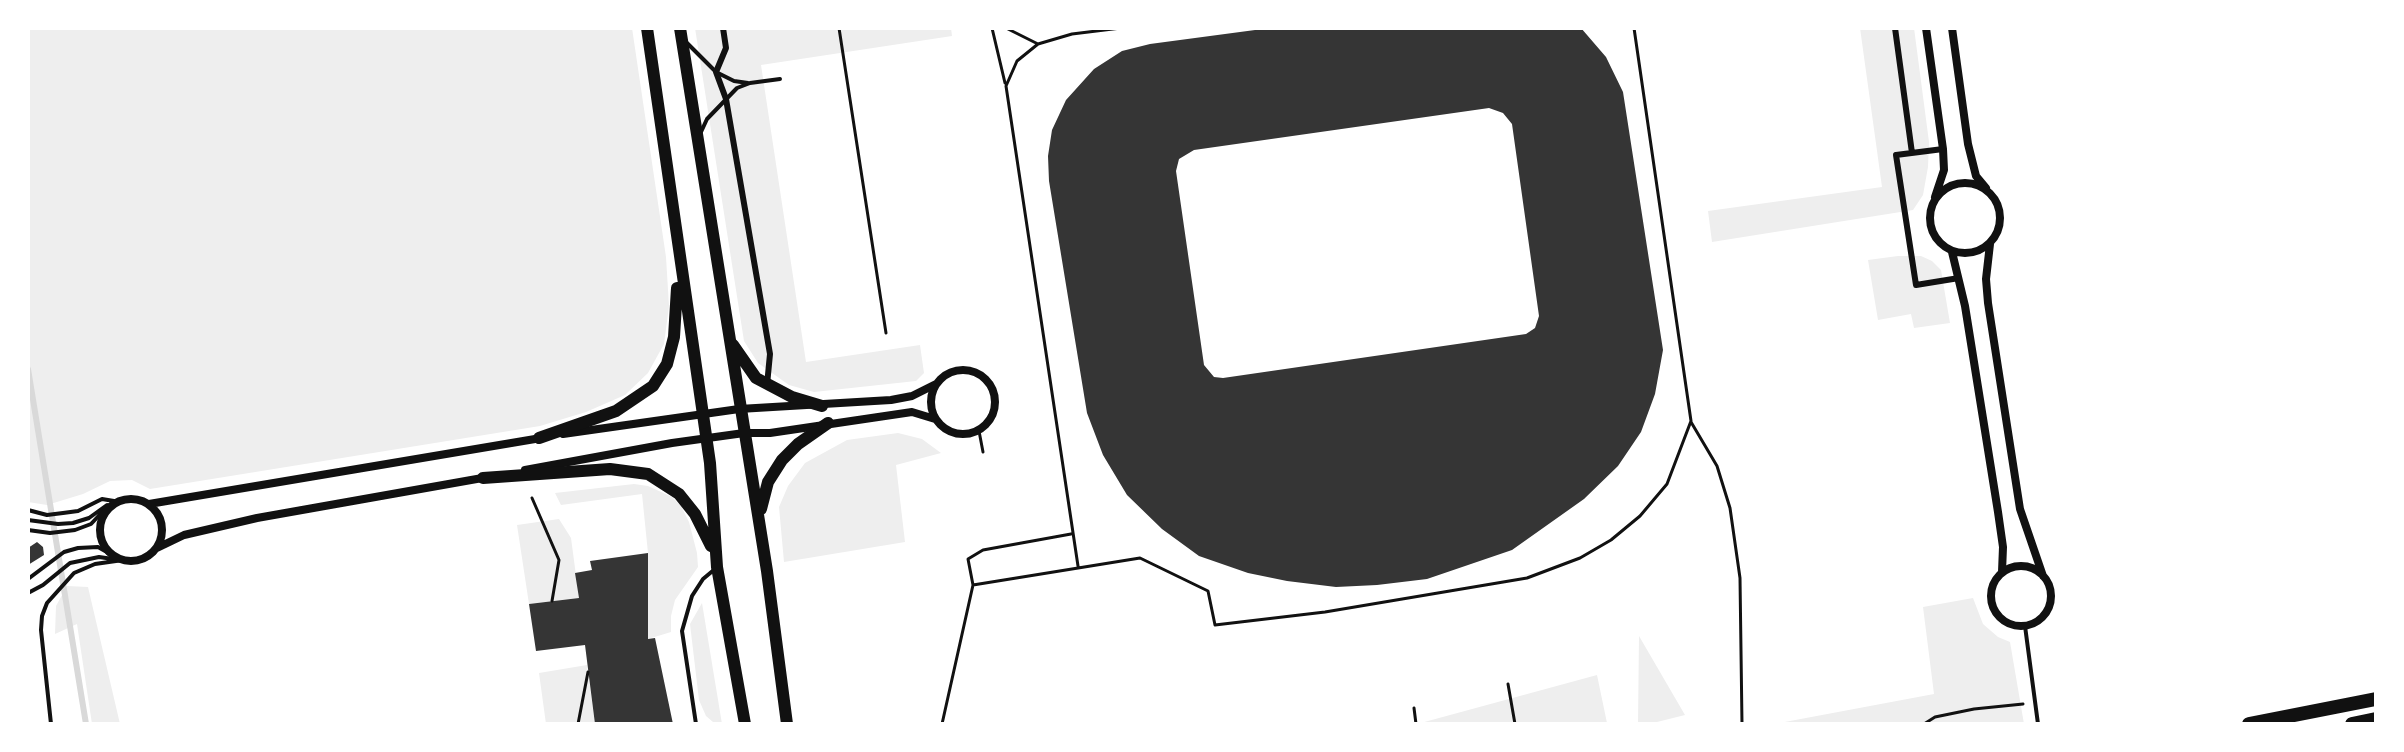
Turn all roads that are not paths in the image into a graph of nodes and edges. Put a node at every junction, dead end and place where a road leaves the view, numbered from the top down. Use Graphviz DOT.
graph roads {
  1 [pos="647,28"];
  2 [pos="723,28"];
  3 [pos="1895,28"];
  4 [pos="1926,28"];
  5 [pos="1952,28"];
  6 [pos="681,33"];
  7 [pos="716,72"];
  8 [pos="780,79"];
  9 [pos="750,83"];
  10 [pos="726,99"];
  11 [pos="698,140"];
  12 [pos="1943,149"];
  13 [pos="1912,153"];
  14 [pos="1989,192"];
  15 [pos="1935,198"];
  16 [pos="676,237"];
  17 [pos="1990,244"];
  18 [pos="1952,252"];
  19 [pos="1959,278"];
  20 [pos="730,341"];
  21 [pos="936,384"];
  22 [pos="767,385"];
  23 [pos="822,406"];
  24 [pos="739,409"];
  25 [pos="703,416"];
  26 [pos="935,419"];
  27 [pos="828,423"];
  28 [pos="744,433"];
  29 [pos="539,438"];
  30 [pos="707,440"];
  31 [pos="483,478"];
  32 [pos="116,501"];
  33 [pos="149,504"];
  34 [pos="28,510"];
  35 [pos="28,520"];
  36 [pos="759,524"];
  37 [pos="28,530"];
  38 [pos="157,548"];
  39 [pos="123,560"];
  40 [pos="717,567"];
  41 [pos="2002,572"];
  42 [pos="2043,576"];
  43 [pos="28,579"];
  44 [pos="28,593"];
  45 [pos="2025,626"];
  46 [pos="2376,699"];
  47 [pos="2376,719"];
  48 [pos="51,724"];
  49 [pos="696,724"];
  50 [pos="745,724"];
  51 [pos="787,724"];
  52 [pos="2038,724"];
  53 [pos="2249,724"];
  54 [pos="2352,724"];
  1 -- 16 [label="main road"];
  2 -- 7 [label="street"];
  3 -- 13 [label="street"];
  4 -- 12 [label="street"];
  5 -- 14 [label="street"];
  6 -- 7 [label="lane"];
  6 -- 11 [label="main road"];
  7 -- 9 [label="lane"];
  7 -- 10 [label="street"];
  8 -- 9 [label="lane"];
  9 -- 10 [label="lane"];
  10 -- 11 [label="lane"];
  10 -- 22 [label="street"];
  11 -- 20 [label="main road"];
  12 -- 13 [label="street"];
  12 -- 15 [label="street"];
  13 -- 19 [label="street"];
  14 -- 15 [label="street"];
  14 -- 17 [label="street"];
  15 -- 18 [label="street"];
  16 -- 25 [label="main road"];
  16 -- 29 [label="main road"];
  17 -- 18 [label="street"];
  17 -- 42 [label="street"];
  18 -- 19 [label="street"];
  19 -- 41 [label="street"];
  20 -- 22 [label="main road"];
  20 -- 24 [label="main road"];
  21 -- 23 [label="street"];
  21 -- 26 [label="street"];
  21 -- 26 [label="street"];
  22 -- 23 [label="main road"];
  23 -- 24 [label="street"];
  24 -- 25 [label="street"];
  24 -- 28 [label="main road"];
  25 -- 29 [label="street"];
  25 -- 30 [label="main road"];
  26 -- 27 [label="street"];
  27 -- 28 [label="street"];
  27 -- 36 [label="main road"];
  28 -- 30 [label="street"];
  28 -- 36 [label="main road"];
  29 -- 33 [label="street"];
  30 -- 31 [label="street"];
  30 -- 40 [label="main road"];
  31 -- 38 [label="street"];
  31 -- 40 [label="main road"];
  32 -- 33 [label="street"];
  32 -- 34 [label="lane"];
  32 -- 35 [label="lane"];
  32 -- 37 [label="lane"];
  32 -- 39 [label="street"];
  33 -- 38 [label="street"];
  36 -- 51 [label="main road"];
  38 -- 39 [label="street"];
  39 -- 43 [label="lane"];
  39 -- 44 [label="lane"];
  39 -- 48 [label="lane"];
  40 -- 49 [label="lane"];
  40 -- 50 [label="main road"];
  41 -- 42 [label="street"];
  41 -- 45 [label="street"];
  42 -- 45 [label="street"];
  45 -- 52 [label="lane"];
  46 -- 53 [label="highway"];
  47 -- 54 [label="highway"];
}
